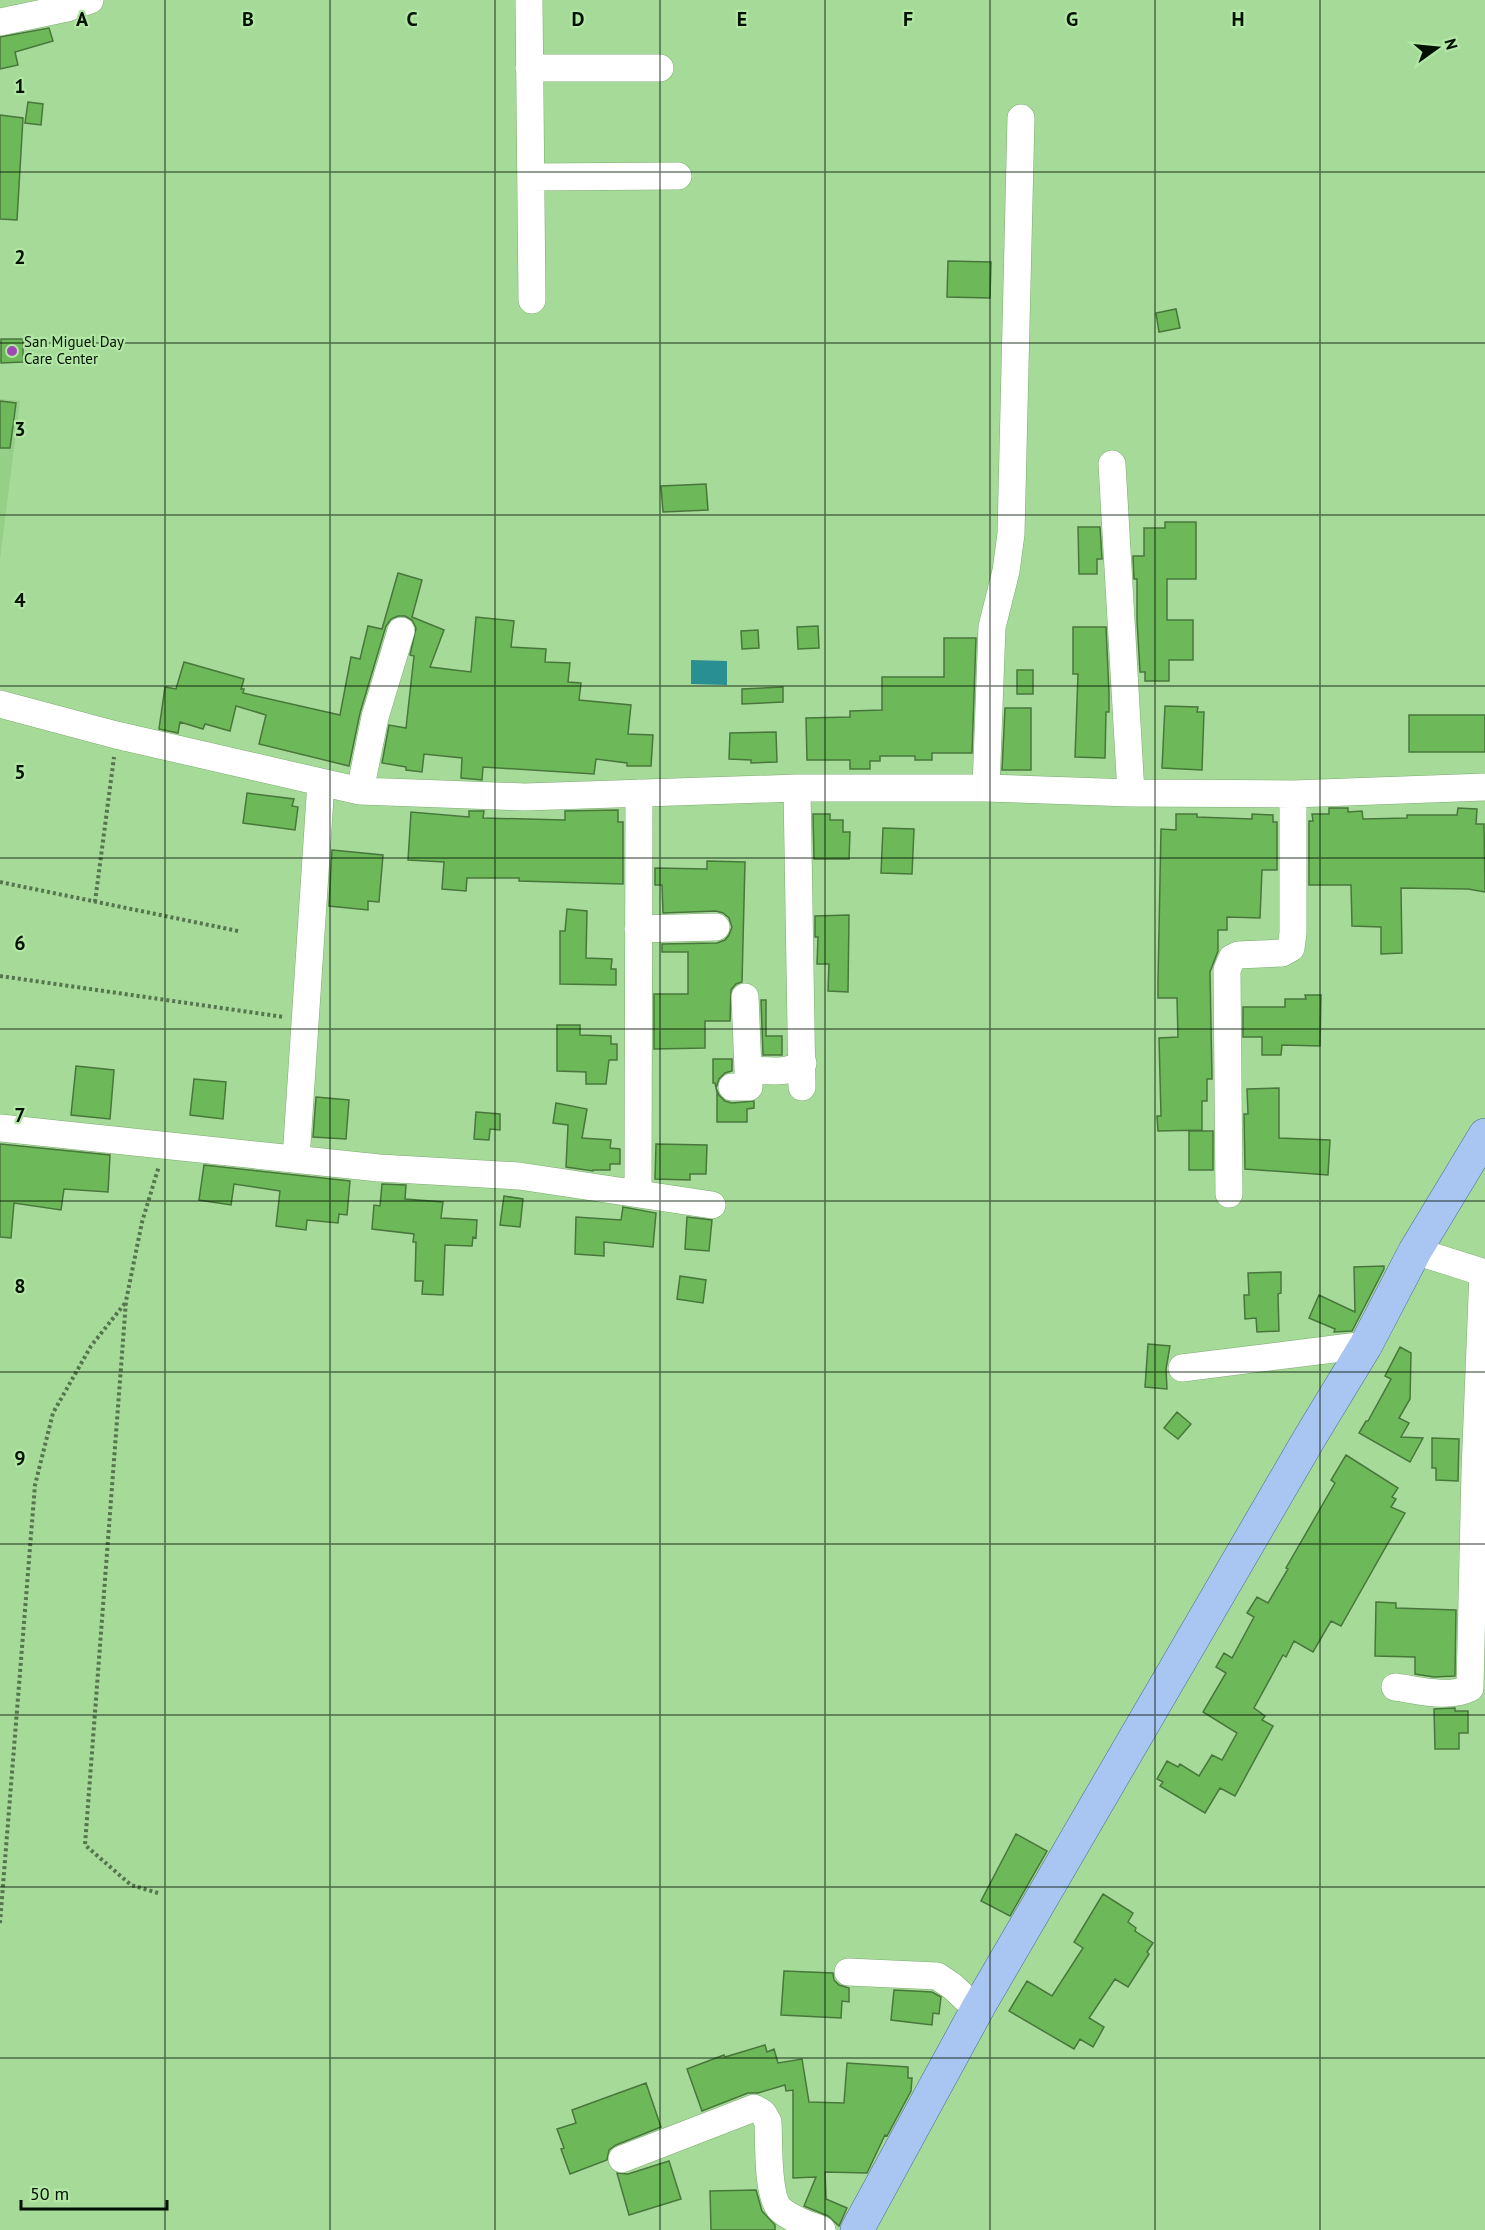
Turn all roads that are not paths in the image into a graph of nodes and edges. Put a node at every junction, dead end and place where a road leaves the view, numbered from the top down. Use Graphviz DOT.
graph roads {
  1 [pos="90,0"];
  2 [pos="529,0"];
  3 [pos="0,22"];
  4 [pos="529,68"];
  5 [pos="660,68"];
  6 [pos="1021,118"];
  7 [pos="678,176"];
  8 [pos="531,177"];
  9 [pos="532,300"];
  10 [pos="1112,464"];
  11 [pos="401,632"];
  12 [pos="0,704"];
  13 [pos="321,782"];
  14 [pos="797,788"];
  15 [pos="987,788"];
  16 [pos="1485,788"];
  17 [pos="360,791"];
  18 [pos="1131,792"];
  19 [pos="639,794"];
  20 [pos="1293,794"];
  21 [pos="716,927"];
  22 [pos="638,929"];
  23 [pos="745,997"];
  24 [pos="0,1128"];
  25 [pos="1485,1135"];
  26 [pos="296,1160"];
  27 [pos="638,1193"];
  28 [pos="1229,1194"];
  29 [pos="712,1205"];
  30 [pos="1415,1251"];
  31 [pos="1484,1272"];
  32 [pos="1366,1345"];
  33 [pos="1182,1368"];
  34 [pos="1395,1687"];
  35 [pos="848,1972"];
  36 [pos="979,2006"];
  37 [pos="622,2159"];
  38 [pos="822,2230"];
  39 [pos="857,2230"];
  1 -- 3 [label="street"];
  2 -- 4 [label="street"];
  4 -- 5 [label="street"];
  4 -- 8 [label="street"];
  6 -- 15 [label="street"];
  7 -- 8 [label="street"];
  8 -- 9 [label="street"];
  10 -- 18 [label="street"];
  11 -- 17 [label="street"];
  12 -- 13 [label="street"];
  13 -- 17 [label="street"];
  13 -- 26 [label="street"];
  14 -- 15 [label="street"];
  14 -- 19 [label="street"];
  14 -- 23 [label="street"];
  15 -- 18 [label="street"];
  16 -- 20 [label="street"];
  17 -- 19 [label="street"];
  18 -- 20 [label="street"];
  19 -- 22 [label="street"];
  20 -- 28 [label="street"];
  21 -- 22 [label="street"];
  22 -- 27 [label="street"];
  24 -- 26 [label="street"];
  25 -- 30 [label="main road"];
  26 -- 27 [label="street"];
  27 -- 29 [label="street"];
  30 -- 31 [label="street"];
  30 -- 32 [label="main road"];
  31 -- 34 [label="street"];
  32 -- 33 [label="street"];
  32 -- 36 [label="main road"];
  35 -- 36 [label="street"];
  36 -- 39 [label="main road"];
  37 -- 38 [label="street"];
}
